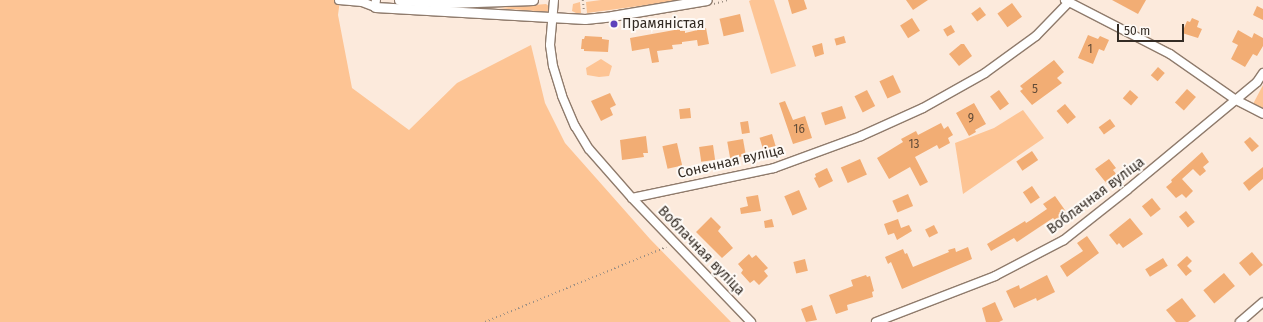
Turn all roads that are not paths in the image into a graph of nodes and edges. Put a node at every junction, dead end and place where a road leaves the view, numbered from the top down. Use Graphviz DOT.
graph roads {
  1 [pos="339,0"];
  2 [pos="399,0"];
  3 [pos="532,0"];
  4 [pos="554,0"];
  5 [pos="707,0"];
  6 [pos="374,2"];
  7 [pos="1067,2"];
  8 [pos="553,18"];
  9 [pos="1263,73"];
  10 [pos="1236,100"];
  11 [pos="1263,114"];
  12 [pos="632,198"];
  13 [pos="1263,302"];
  14 [pos="751,322"];
  15 [pos="876,322"];
  16 [pos="1240,322"];
  1 -- 6 [label="street"];
  2 -- 3 [label="street"];
  4 -- 8 [label="street"];
  5 -- 8 [label="street"];
  6 -- 8 [label="street"];
  7 -- 10 [label="street"];
  7 -- 12 [label="street, Сонечная вуліца"];
  8 -- 12 [label="street"];
  9 -- 10 [label="street, Воблачная вуліца"];
  10 -- 11 [label="street"];
  10 -- 15 [label="street, Воблачная вуліца"];
  12 -- 14 [label="street, Воблачная вуліца"];
  13 -- 16 [label="street"];
}
